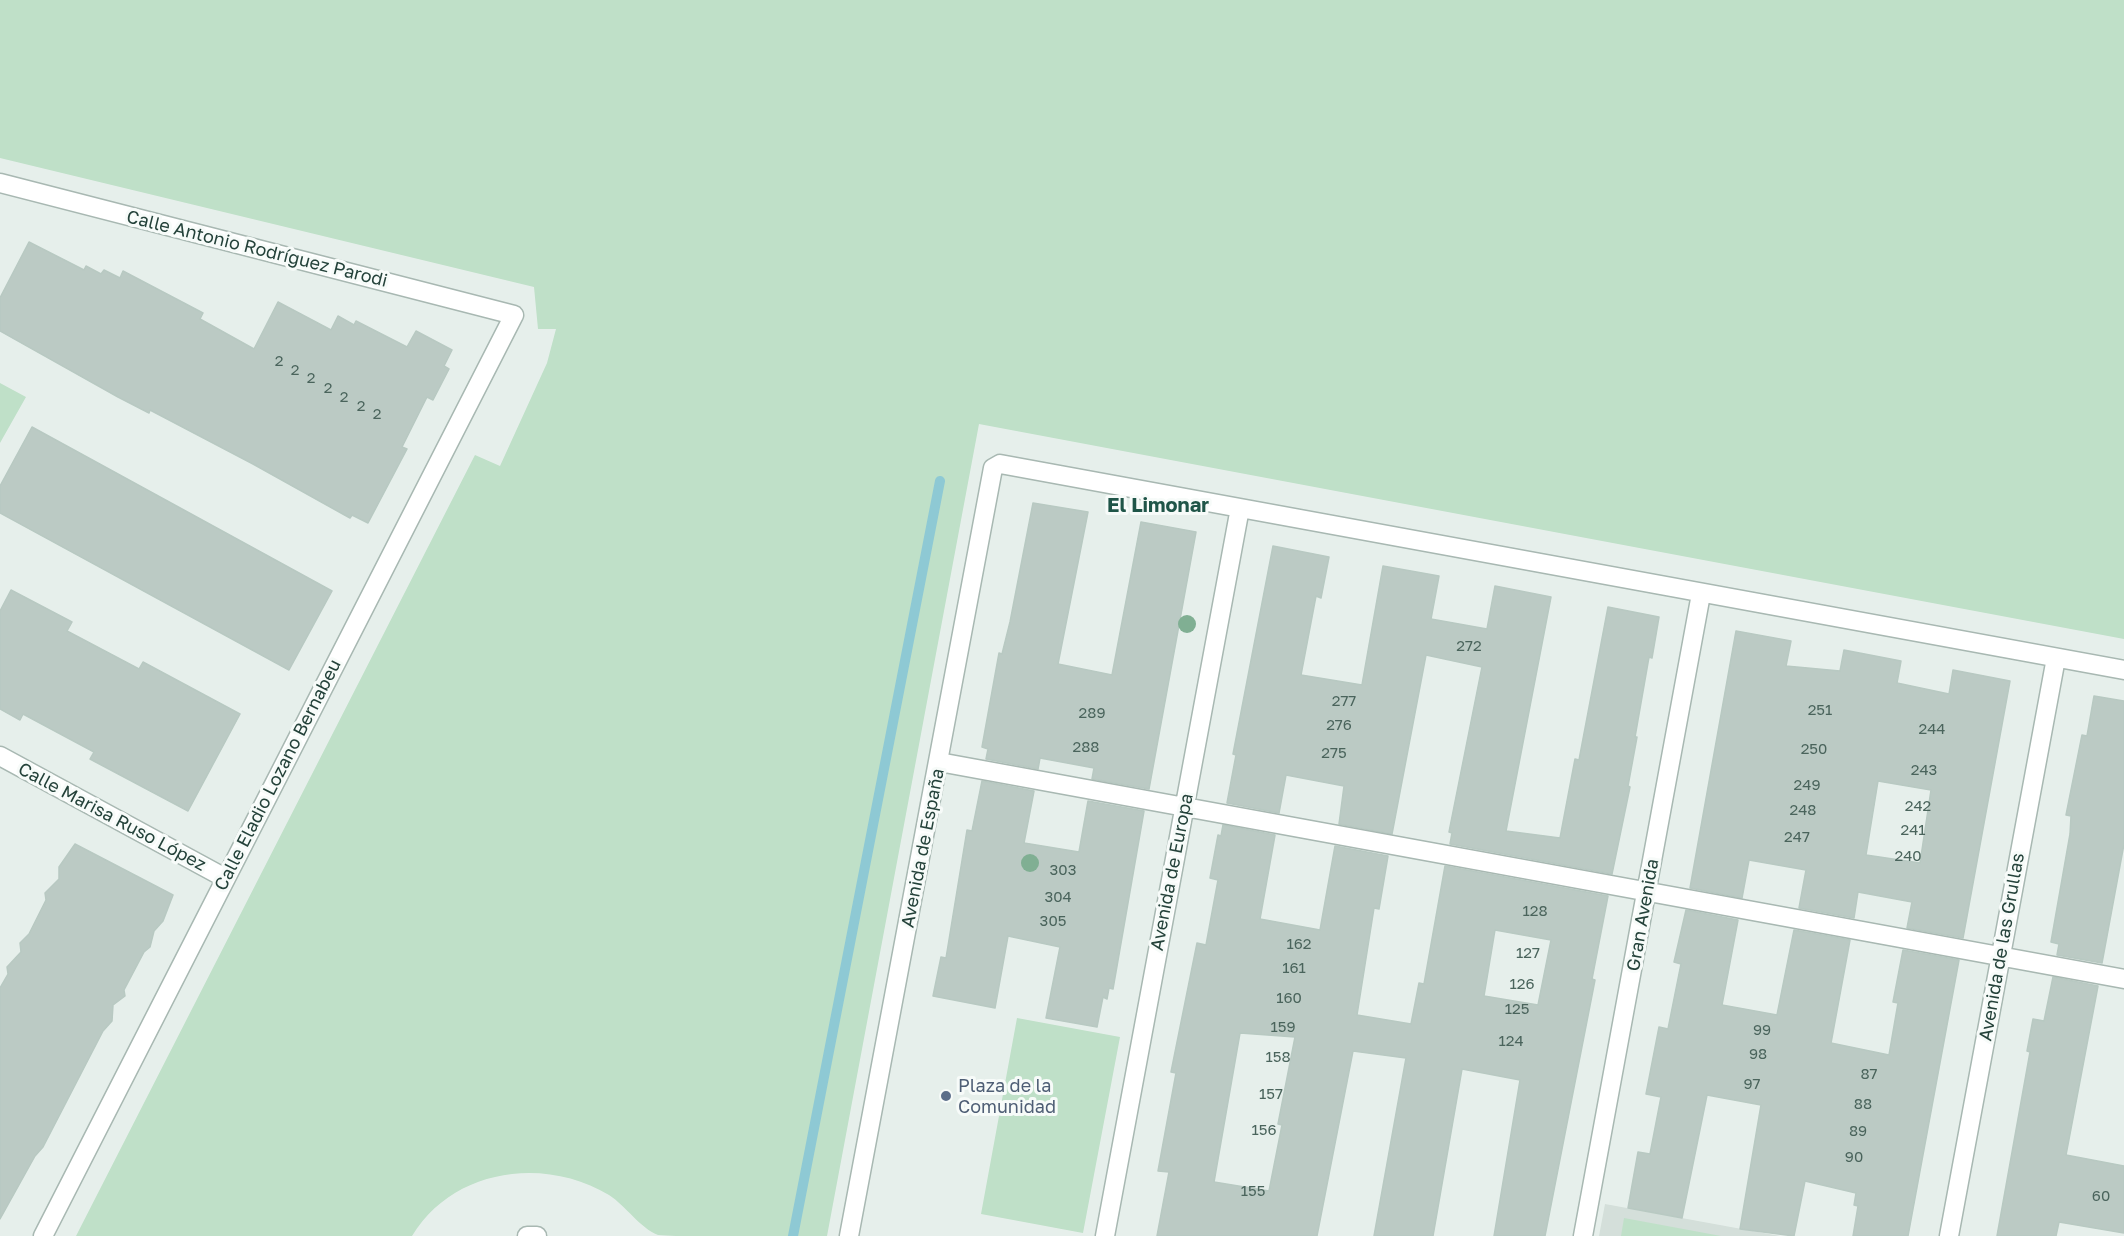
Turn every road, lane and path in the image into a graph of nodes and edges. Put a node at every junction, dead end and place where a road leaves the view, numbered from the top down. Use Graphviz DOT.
graph roads {
  1 [pos="0,183"];
  2 [pos="514,315"];
  3 [pos="1240,508"];
  4 [pos="1701,594"];
  5 [pos="2056,658"];
  6 [pos="2124,670"];
  7 [pos="0,756"];
  8 [pos="939,762"];
  9 [pos="1185,808"];
  10 [pos="225,878"];
  11 [pos="1647,892"];
  12 [pos="2001,957"];
  13 [pos="2124,979"];
  14 [pos="43,1236"];
  15 [pos="527,1236"];
  16 [pos="537,1236"];
  17 [pos="849,1236"];
  18 [pos="1105,1236"];
  19 [pos="1583,1236"];
  20 [pos="1949,1236"];
  1 -- 2 [label="street, Calle Antonio Rodríguez Parodi"];
  2 -- 10 [label="street, Calle Eladio Lozano Bernabeu"];
  3 -- 4 [label="street"];
  3 -- 8 [label="street, Avenida de España"];
  3 -- 9 [label="street, Avenida de Europa"];
  4 -- 5 [label="street"];
  4 -- 11 [label="street, Gran Avenida"];
  5 -- 6 [label="street"];
  5 -- 12 [label="street, Avenida de las Grullas"];
  7 -- 10 [label="street, Calle Marisa Ruso López"];
  8 -- 9 [label="street"];
  8 -- 17 [label="street, Avenida de España"];
  9 -- 11 [label="street"];
  9 -- 18 [label="street, Avenida de Europa"];
  10 -- 14 [label="street, Calle Eladio Lozano Bernabeu"];
  11 -- 12 [label="street"];
  11 -- 19 [label="street, Gran Avenida"];
  12 -- 13 [label="street"];
  12 -- 20 [label="street, Avenida de las Grullas"];
  15 -- 16 [label="street"];
}
